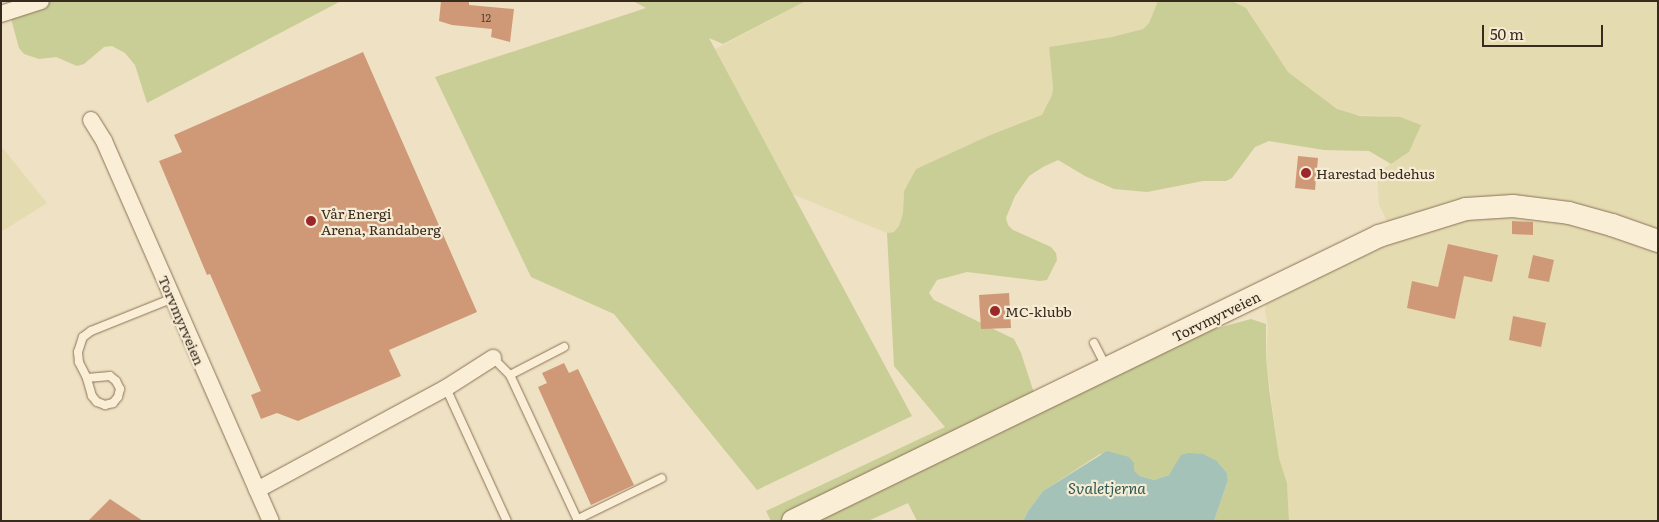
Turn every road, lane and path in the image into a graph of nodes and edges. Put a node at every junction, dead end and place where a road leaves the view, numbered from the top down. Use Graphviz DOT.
graph roads {
  1 [pos="41,1"];
  2 [pos="6,10"];
  3 [pos="91,120"];
  4 [pos="1658,241"];
  5 [pos="173,298"];
  6 [pos="1094,343"];
  7 [pos="564,347"];
  8 [pos="493,358"];
  9 [pos="1106,369"];
  10 [pos="510,375"];
  11 [pos="87,378"];
  12 [pos="446,388"];
  13 [pos="662,478"];
  14 [pos="257,490"];
  15 [pos="578,520"];
  16 [pos="271,521"];
  17 [pos="507,521"];
  18 [pos="793,521"];
  1 -- 2 [label="street"];
  3 -- 5 [label="street, Torvmyrveien"];
  4 -- 9 [label="main road, Torvmyrveien"];
  5 -- 11 [label="lane"];
  5 -- 14 [label="street, Torvmyrveien"];
  6 -- 9 [label="lane"];
  7 -- 10 [label="lane"];
  8 -- 10 [label="lane"];
  8 -- 12 [label="street"];
  9 -- 18 [label="main road, Torvmyrveien"];
  10 -- 15 [label="lane"];
  11 -- 11 [label="lane"];
  12 -- 14 [label="street"];
  12 -- 17 [label="lane"];
  13 -- 15 [label="lane"];
  14 -- 16 [label="street, Torvmyrveien"];
}
